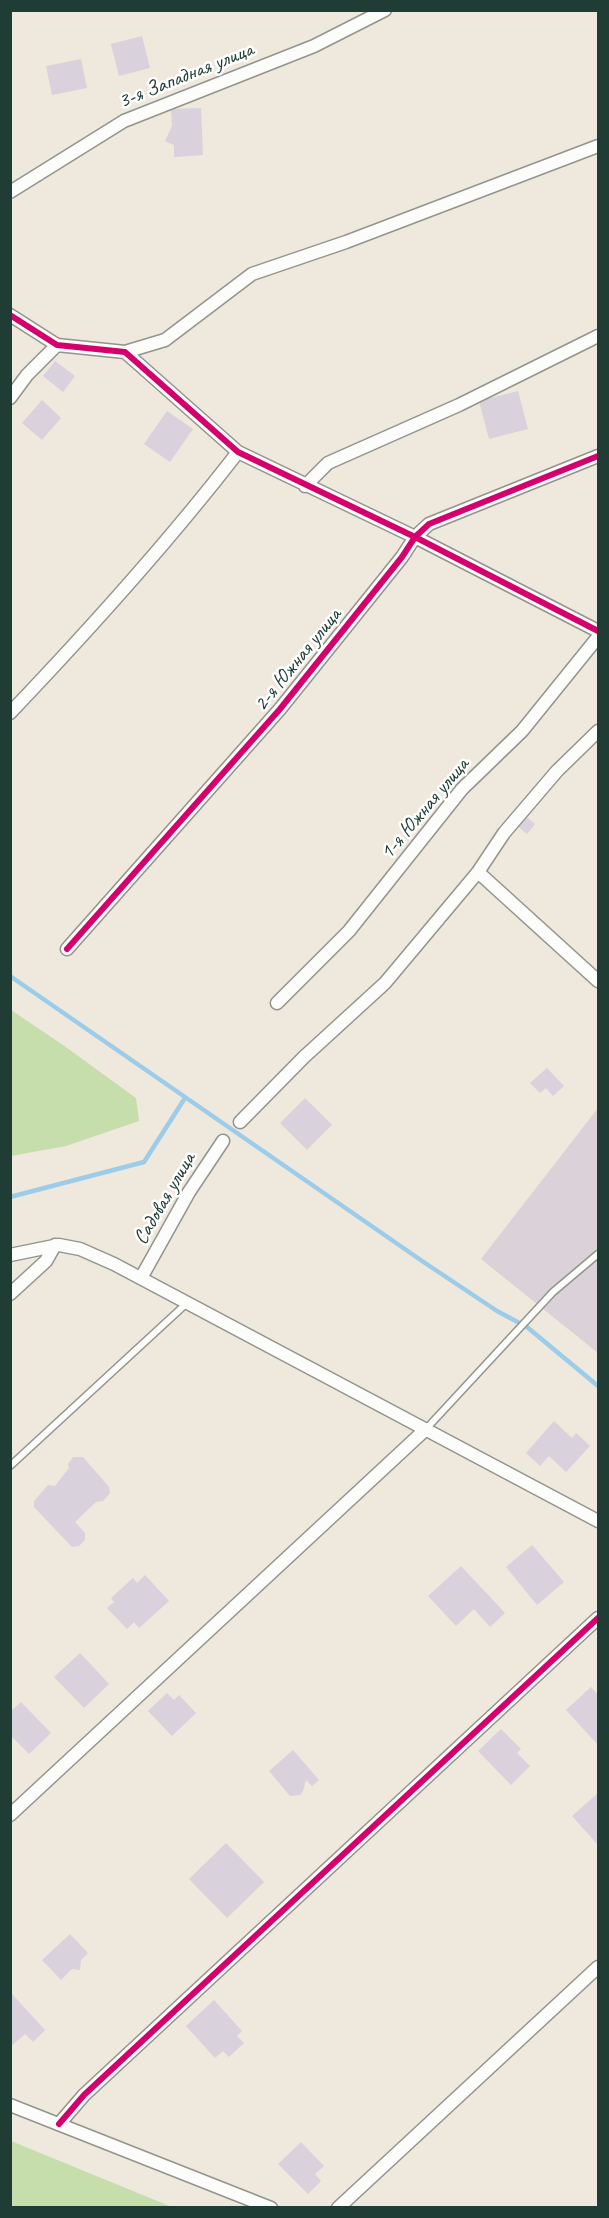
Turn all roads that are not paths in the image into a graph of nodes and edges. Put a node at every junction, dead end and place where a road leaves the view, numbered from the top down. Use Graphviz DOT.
graph roads {
  1 [pos="385,10"];
  2 [pos="598,146"];
  3 [pos="10,192"];
  4 [pos="10,315"];
  5 [pos="598,336"];
  6 [pos="57,345"];
  7 [pos="125,352"];
  8 [pos="10,398"];
  9 [pos="238,452"];
  10 [pos="598,456"];
  11 [pos="304,486"];
  12 [pos="415,537"];
  13 [pos="598,631"];
  14 [pos="598,636"];
  15 [pos="10,712"];
  16 [pos="598,731"];
  17 [pos="478,872"];
  18 [pos="67,949"];
  19 [pos="598,981"];
  20 [pos="277,1003"];
  21 [pos="240,1122"];
  22 [pos="224,1142"];
  23 [pos="55,1245"];
  24 [pos="598,1254"];
  25 [pos="10,1255"];
  26 [pos="141,1278"];
  27 [pos="10,1294"];
  28 [pos="187,1303"];
  29 [pos="426,1429"];
  30 [pos="10,1466"];
  31 [pos="598,1521"];
  32 [pos="598,1618"];
  33 [pos="10,1815"];
  34 [pos="598,1968"];
  35 [pos="10,2104"];
  36 [pos="59,2124"];
  37 [pos="271,2208"];
  38 [pos="338,2208"];
  1 -- 3 [label="street, 3-я Западная улица"];
  2 -- 7 [label="street"];
  4 -- 6 [label="street"];
  5 -- 11 [label="street"];
  6 -- 7 [label="street"];
  6 -- 8 [label="street"];
  7 -- 9 [label="street"];
  9 -- 11 [label="street"];
  9 -- 15 [label="street"];
  10 -- 12 [label="street, 2-я Южная улица"];
  11 -- 12 [label="street"];
  12 -- 13 [label="street"];
  12 -- 18 [label="street, 2-я Южная улица"];
  14 -- 20 [label="street, 1-я Южная улица"];
  16 -- 17 [label="street"];
  17 -- 19 [label="street"];
  17 -- 21 [label="street"];
  22 -- 26 [label="street, Садовая улица"];
  23 -- 25 [label="street"];
  23 -- 26 [label="street"];
  23 -- 27 [label="street"];
  24 -- 29 [label="lane"];
  26 -- 28 [label="street"];
  28 -- 29 [label="street"];
  28 -- 30 [label="lane"];
  29 -- 31 [label="street"];
  29 -- 33 [label="street"];
  32 -- 36 [label="street"];
  34 -- 38 [label="street"];
  35 -- 36 [label="street"];
  36 -- 37 [label="street"];
}
